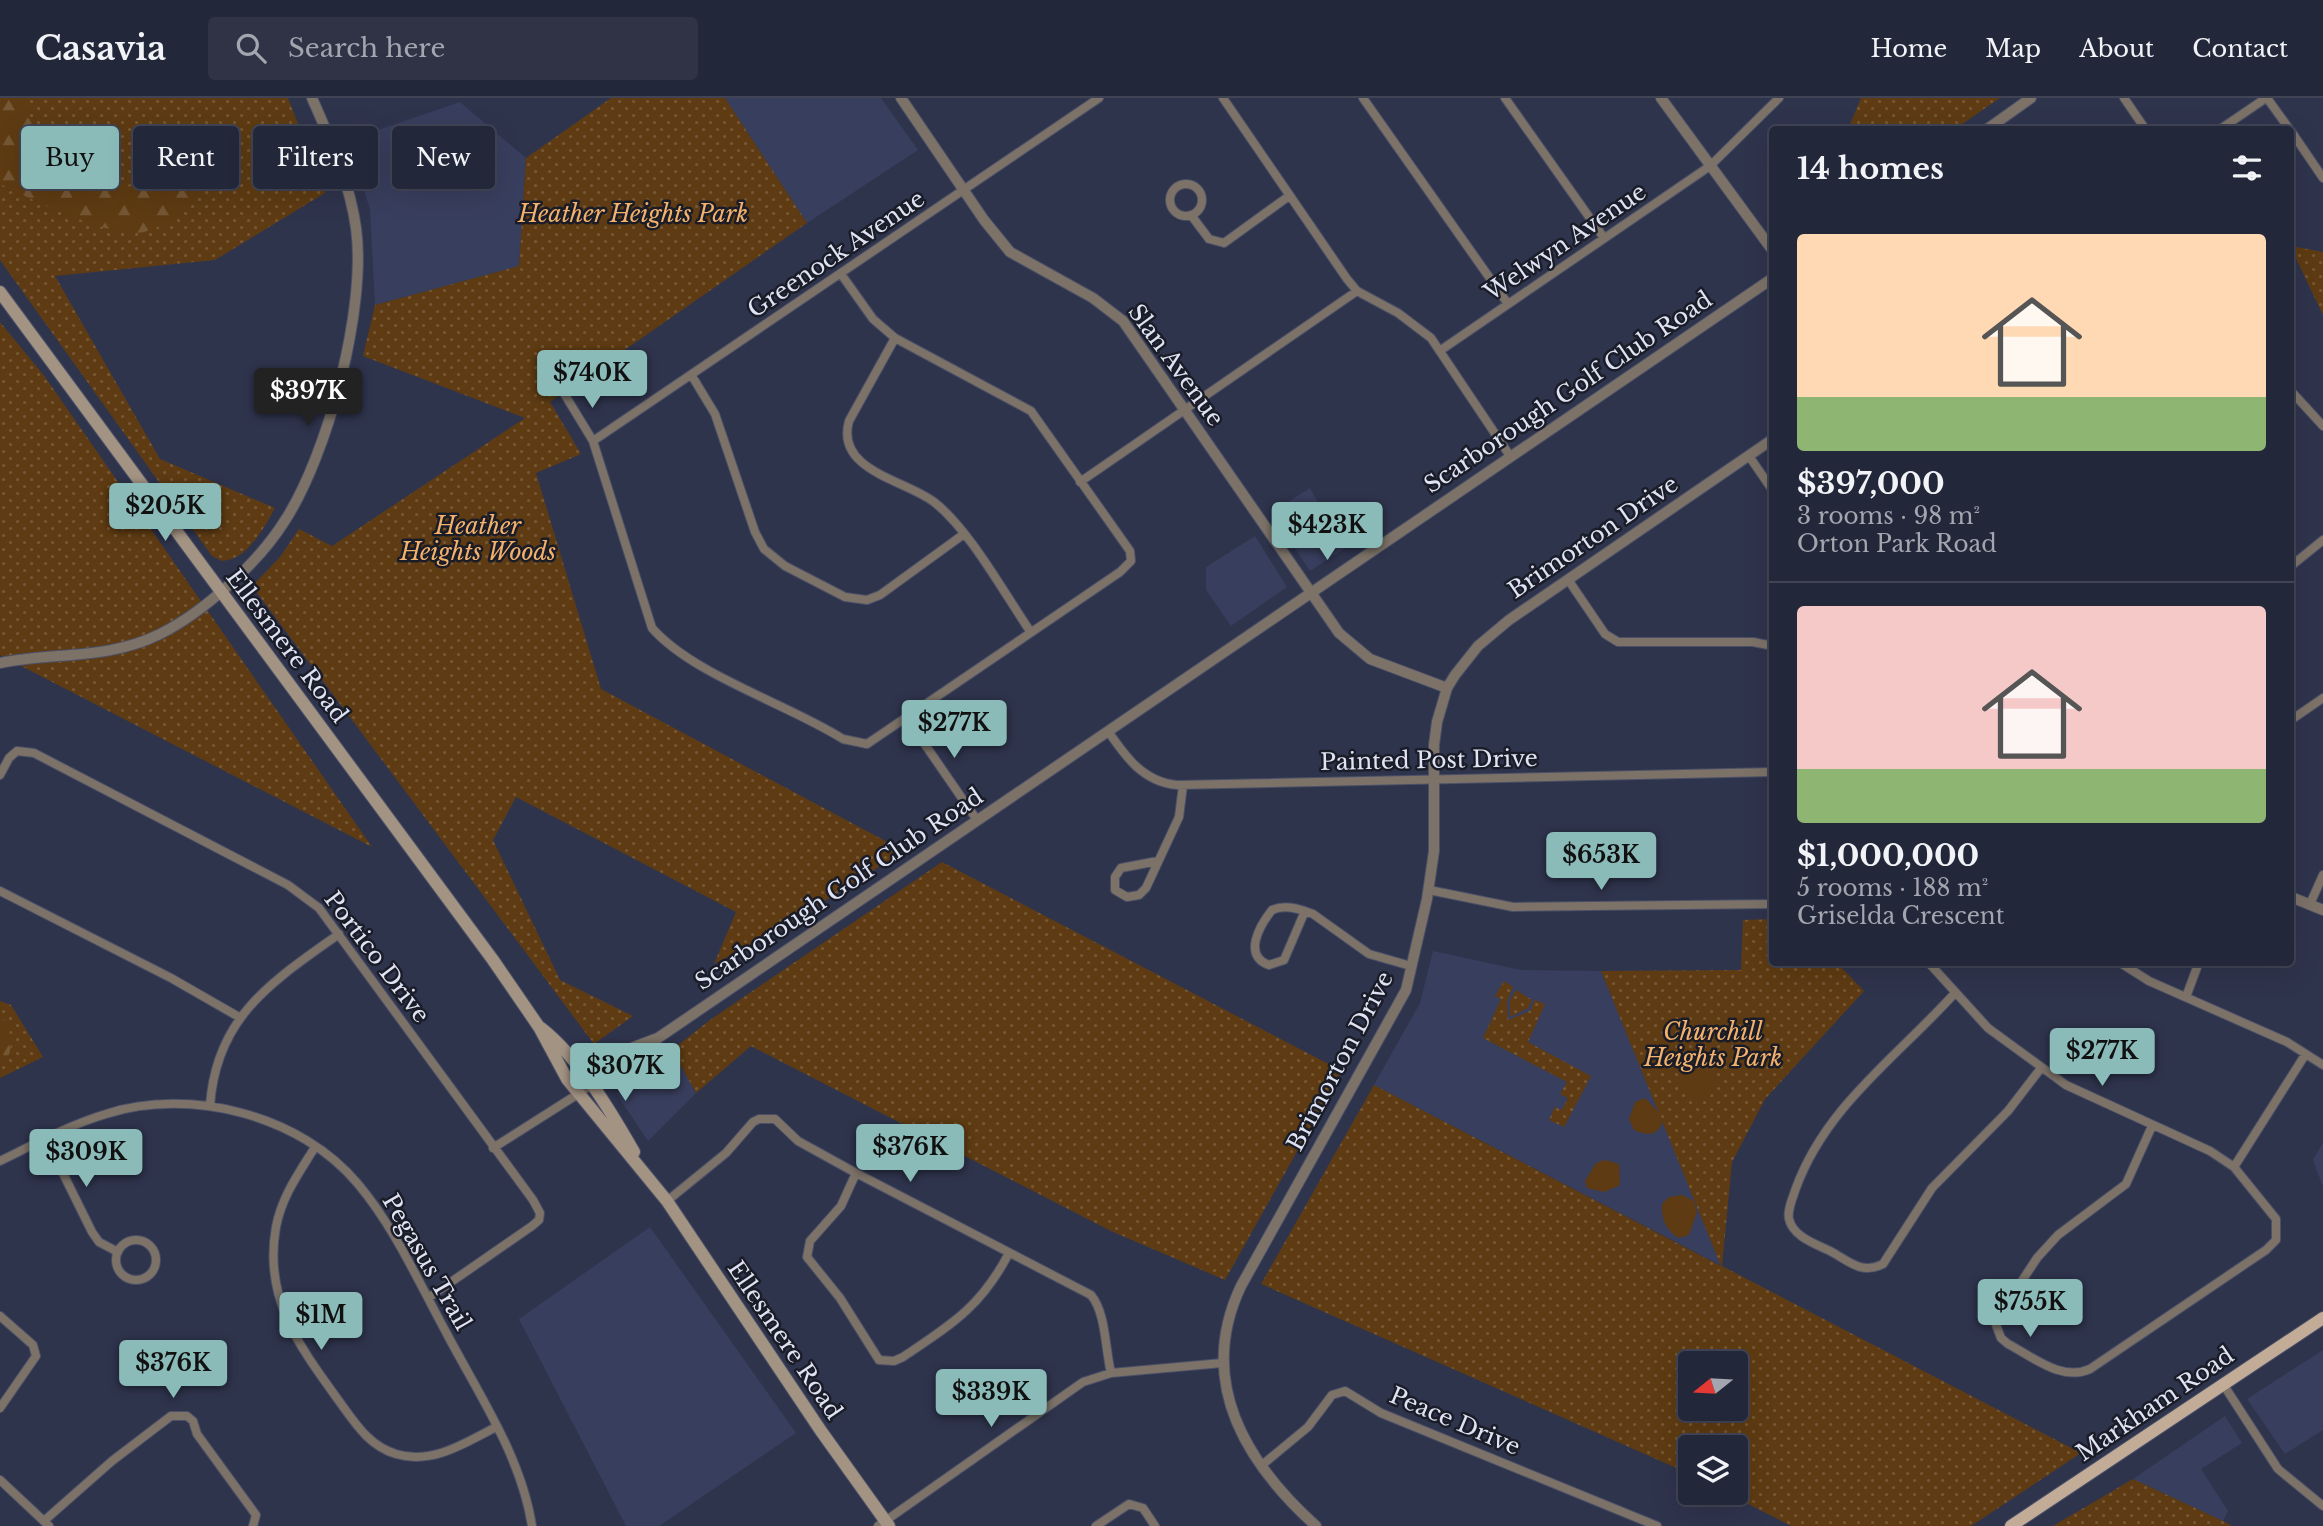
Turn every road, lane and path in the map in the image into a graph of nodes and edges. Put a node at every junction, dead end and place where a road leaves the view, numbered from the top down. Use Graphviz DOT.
graph roads {
  1 [pos="312,98"];
  2 [pos="901,98"];
  3 [pos="1099,98"];
  4 [pos="1223,98"];
  5 [pos="1363,98"];
  6 [pos="1505,98"];
  7 [pos="1661,98"];
  8 [pos="1779,98"];
  9 [pos="2031,98"];
  10 [pos="2124,98"];
  11 [pos="2267,98"];
  12 [pos="1992,126"];
  13 [pos="2143,126"];
  14 [pos="2225,126"];
  15 [pos="2287,126"];
  16 [pos="2294,136"];
  17 [pos="1710,166"];
  18 [pos="2323,178"];
  19 [pos="963,191"];
  20 [pos="1289,196"];
  21 [pos="1191,215"];
  22 [pos="1604,238"];
  23 [pos="1769,246"];
  24 [pos="841,274"];
  25 [pos="1769,281"];
  26 [pos="1357,291"];
  27 [pos="0,292"];
  28 [pos="1508,304"];
  29 [pos="895,338"];
  30 [pos="1441,350"];
  31 [pos="692,376"];
  32 [pos="2294,394"];
  33 [pos="565,395"];
  34 [pos="1185,410"];
  35 [pos="2323,426"];
  36 [pos="593,440"];
  37 [pos="1769,442"];
  38 [pos="1510,456"];
  39 [pos="1749,456"];
  40 [pos="1080,482"];
  41 [pos="1769,485"];
  42 [pos="964,534"];
  43 [pos="2323,540"];
  44 [pos="2294,564"];
  45 [pos="1569,581"];
  46 [pos="1311,591"];
  47 [pos="220,592"];
  48 [pos="1030,631"];
  49 [pos="1769,645"];
  50 [pos="0,663"];
  51 [pos="1447,688"];
  52 [pos="2323,698"];
  53 [pos="906,717"];
  54 [pos="2294,718"];
  55 [pos="1108,731"];
  56 [pos="1769,772"];
  57 [pos="0,775"];
  58 [pos="1436,778"];
  59 [pos="1183,785"];
  60 [pos="977,820"];
  61 [pos="1158,861"];
  62 [pos="2323,875"];
  63 [pos="1429,890"];
  64 [pos="0,891"];
  65 [pos="2294,898"];
  66 [pos="1769,904"];
  67 [pos="2310,904"];
  68 [pos="2323,910"];
  69 [pos="1305,912"];
  70 [pos="339,934"];
  71 [pos="1411,966"];
  72 [pos="1931,966"];
  73 [pos="2125,966"];
  74 [pos="2198,966"];
  75 [pos="1954,994"];
  76 [pos="2186,997"];
  77 [pos="239,1017"];
  78 [pos="539,1027"];
  79 [pos="658,1038"];
  80 [pos="2305,1055"];
  81 [pos="2323,1065"];
  82 [pos="2041,1068"];
  83 [pos="591,1085"];
  84 [pos="578,1094"];
  85 [pos="210,1106"];
  86 [pos="2152,1126"];
  87 [pos="46,1139"];
  88 [pos="315,1147"];
  89 [pos="493,1148"];
  90 [pos="0,1161"];
  91 [pos="2234,1167"];
  92 [pos="856,1173"];
  93 [pos="648,1177"];
  94 [pos="667,1201"];
  95 [pos="118,1252"];
  96 [pos="1009,1252"];
  97 [pos="428,1298"];
  98 [pos="0,1315"];
  99 [pos="2323,1318"];
  100 [pos="1222,1363"];
  101 [pos="1111,1373"];
  102 [pos="2223,1384"];
  103 [pos="0,1408"];
  104 [pos="496,1427"];
  105 [pos="1262,1465"];
  106 [pos="0,1480"];
  107 [pos="2323,1506"];
  108 [pos="47,1523"];
  109 [pos="884,1524"];
  110 [pos="253,1526"];
  111 [pos="532,1526"];
  112 [pos="1096,1526"];
  113 [pos="1155,1526"];
  114 [pos="1316,1526"];
  115 [pos="1657,1526"];
  116 [pos="2011,1526"];
  1 -- 47 [label="street"];
  2 -- 19 [label="street, Slan Avenue"];
  3 -- 19 [label="street, Greenock Avenue"];
  4 -- 20 [label="street"];
  5 -- 28 [label="street"];
  6 -- 22 [label="street"];
  7 -- 17 [label="street"];
  8 -- 17 [label="street, Welwyn Avenue"];
  9 -- 12 [label="street"];
  10 -- 13 [label="street"];
  11 -- 14 [label="street"];
  11 -- 15 [label="street"];
  16 -- 18 [label="street"];
  17 -- 22 [label="street, Welwyn Avenue"];
  17 -- 23 [label="street"];
  19 -- 24 [label="street, Greenock Avenue"];
  19 -- 34 [label="street, Slan Avenue"];
  20 -- 21 [label="street"];
  20 -- 26 [label="street"];
  22 -- 28 [label="street, Welwyn Avenue"];
  24 -- 29 [label="street"];
  24 -- 31 [label="street, Greenock Avenue"];
  25 -- 38 [label="street, Scarborough Golf Club Road"];
  26 -- 30 [label="street"];
  26 -- 34 [label="street"];
  27 -- 47 [label="main road, Ellesmere Road"];
  28 -- 30 [label="street, Welwyn Avenue"];
  29 -- 40 [label="street"];
  29 -- 42 [label="street"];
  30 -- 38 [label="street"];
  31 -- 36 [label="street, Greenock Avenue"];
  31 -- 42 [label="street"];
  32 -- 35 [label="street"];
  33 -- 36 [label="street"];
  34 -- 40 [label="street"];
  34 -- 46 [label="street, Slan Avenue"];
  36 -- 53 [label="street"];
  37 -- 39 [label="street, Brimorton Drive"];
  38 -- 46 [label="street, Scarborough Golf Club Road"];
  39 -- 41 [label="street"];
  39 -- 45 [label="street, Brimorton Drive"];
  40 -- 48 [label="street"];
  42 -- 48 [label="street"];
  43 -- 44 [label="street"];
  45 -- 49 [label="street"];
  45 -- 51 [label="street, Brimorton Drive"];
  46 -- 51 [label="street, Slan Avenue"];
  46 -- 55 [label="street, Scarborough Golf Club Road"];
  47 -- 50 [label="street"];
  47 -- 78 [label="main road, Ellesmere Road"];
  48 -- 53 [label="street"];
  51 -- 58 [label="street, Brimorton Drive"];
  52 -- 54 [label="street"];
  53 -- 60 [label="street"];
  55 -- 59 [label="street, Painted Post Drive"];
  55 -- 60 [label="street, Scarborough Golf Club Road"];
  56 -- 58 [label="street, Painted Post Drive"];
  57 -- 70 [label="street, Portico Drive"];
  58 -- 59 [label="street, Painted Post Drive"];
  58 -- 63 [label="street, Brimorton Drive"];
  59 -- 61 [label="street"];
  60 -- 79 [label="street, Scarborough Golf Club Road"];
  61 -- 61 [label="street"];
  62 -- 67 [label="street"];
  63 -- 66 [label="street"];
  63 -- 71 [label="street, Brimorton Drive"];
  64 -- 77 [label="street"];
  65 -- 67 [label="street"];
  67 -- 68 [label="street"];
  69 -- 69 [label="street"];
  69 -- 71 [label="street"];
  70 -- 77 [label="street"];
  70 -- 89 [label="street, Portico Drive"];
  71 -- 100 [label="street, Brimorton Drive"];
  72 -- 75 [label="street"];
  73 -- 76 [label="street"];
  74 -- 76 [label="street"];
  75 -- 82 [label="street"];
  75 -- 82 [label="street"];
  76 -- 80 [label="street"];
  77 -- 85 [label="street"];
  78 -- 83 [label="main road, Ellesmere Road"];
  78 -- 84 [label="main road, Ellesmere Road"];
  79 -- 83 [label="street, Scarborough Golf Club Road"];
  79 -- 83 [label="street, Scarborough Golf Club Road"];
  80 -- 81 [label="street"];
  80 -- 91 [label="street"];
  82 -- 86 [label="street"];
  83 -- 84 [label="street, Scarborough Golf Club Road"];
  83 -- 93 [label="main road, Ellesmere Road"];
  84 -- 89 [label="street"];
  84 -- 93 [label="main road, Ellesmere Road"];
  85 -- 87 [label="street, Pegasus Trail"];
  85 -- 88 [label="street, Pegasus Trail"];
  86 -- 91 [label="street"];
  86 -- 91 [label="street"];
  87 -- 90 [label="street, Pegasus Trail"];
  87 -- 95 [label="street"];
  88 -- 97 [label="street, Pegasus Trail"];
  88 -- 104 [label="street"];
  89 -- 97 [label="street, Portico Drive"];
  92 -- 94 [label="street"];
  92 -- 96 [label="street"];
  92 -- 96 [label="street"];
  93 -- 94 [label="main road, Ellesmere Road"];
  94 -- 109 [label="main road, Ellesmere Road"];
  95 -- 95 [label="street"];
  96 -- 101 [label="street"];
  97 -- 104 [label="street, Pegasus Trail"];
  98 -- 103 [label="street"];
  99 -- 102 [label="main road, Markham Road"];
  100 -- 101 [label="street"];
  100 -- 105 [label="street, Brimorton Drive"];
  101 -- 109 [label="street"];
  102 -- 107 [label="street"];
  102 -- 116 [label="main road, Markham Road"];
  104 -- 111 [label="street, Pegasus Trail"];
  105 -- 114 [label="street, Brimorton Drive"];
  105 -- 115 [label="street, Peace Drive"];
  106 -- 108 [label="street"];
  108 -- 110 [label="street"];
  112 -- 113 [label="street"];
}
